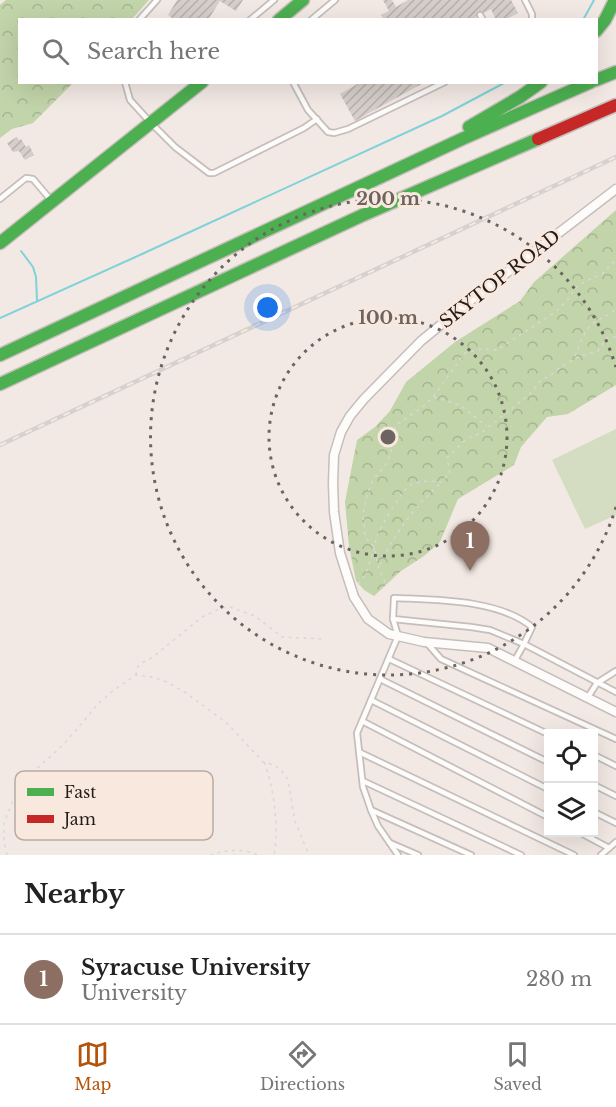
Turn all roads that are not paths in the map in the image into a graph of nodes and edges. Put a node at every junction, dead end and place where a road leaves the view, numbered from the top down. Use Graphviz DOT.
graph roads {
  1 [pos="157,0"];
  2 [pos="274,0"];
  3 [pos="303,0"];
  4 [pos="335,0"];
  5 [pos="525,0"];
  6 [pos="615,0"];
  7 [pos="141,18"];
  8 [pos="252,18"];
  9 [pos="281,18"];
  10 [pos="313,18"];
  11 [pos="532,18"];
  12 [pos="598,30"];
  13 [pos="616,72"];
  14 [pos="598,80"];
  15 [pos="127,84"];
  16 [pos="200,84"];
  17 [pos="294,84"];
  18 [pos="441,84"];
  19 [pos="538,84"];
  20 [pos="586,84"];
  21 [pos="616,105"];
  22 [pos="317,120"];
  23 [pos="151,123"];
  24 [pos="616,189"];
  25 [pos="345,193"];
  26 [pos="0,199"];
  27 [pos="52,201"];
  28 [pos="0,243"];
  29 [pos="0,355"];
  30 [pos="0,384"];
  31 [pos="393,619"];
  32 [pos="398,636"];
  33 [pos="426,642"];
  34 [pos="524,644"];
  35 [pos="389,658"];
  36 [pos="514,662"];
  37 [pos="616,671"];
  38 [pos="380,679"];
  39 [pos="597,683"];
  40 [pos="616,692"];
  41 [pos="588,699"];
  42 [pos="371,700"];
  43 [pos="616,712"];
  44 [pos="362,722"];
  45 [pos="544,732"];
  46 [pos="616,739"];
  47 [pos="359,752"];
  48 [pos="598,757"];
  49 [pos="544,760"];
  50 [pos="616,766"];
  51 [pos="363,781"];
  52 [pos="544,786"];
  53 [pos="598,787"];
  54 [pos="616,796"];
  55 [pos="371,810"];
  56 [pos="544,814"];
  57 [pos="598,814"];
  58 [pos="616,823"];
  59 [pos="588,837"];
  60 [pos="388,842"];
  61 [pos="616,842"];
  62 [pos="609,848"];
  63 [pos="398,855"];
  64 [pos="418,855"];
  65 [pos="471,855"];
  66 [pos="521,855"];
  67 [pos="574,855"];
  68 [pos="601,855"];
  1 -- 7 [label="lane"];
  2 -- 8 [label="lane"];
  3 -- 9 [label="main road"];
  4 -- 10 [label="lane"];
  5 -- 11 [label="lane"];
  6 -- 12 [label="main road"];
  13 -- 14 [label="main road"];
  15 -- 23 [label="lane"];
  16 -- 23 [label="main road"];
  17 -- 22 [label="lane"];
  18 -- 22 [label="lane"];
  19 -- 25 [label="main road"];
  20 -- 25 [label="main road"];
  21 -- 30 [label="main road"];
  22 -- 23 [label="lane"];
  23 -- 27 [label="main road"];
  24 -- 32 [label="street, SKYTOP ROAD"];
  25 -- 29 [label="main road"];
  26 -- 27 [label="lane"];
  27 -- 28 [label="main road"];
  31 -- 32 [label="lane"];
  31 -- 34 [label="lane"];
  31 -- 34 [label="lane"];
  32 -- 33 [label="street, SKYTOP ROAD"];
  32 -- 35 [label="lane"];
  33 -- 36 [label="street, SKYTOP ROAD"];
  33 -- 46 [label="lane"];
  34 -- 36 [label="lane"];
  34 -- 39 [label="lane"];
  35 -- 38 [label="lane"];
  35 -- 45 [label="lane"];
  36 -- 41 [label="street, SKYTOP ROAD"];
  37 -- 39 [label="lane"];
  38 -- 42 [label="lane"];
  38 -- 49 [label="lane"];
  39 -- 40 [label="lane"];
  39 -- 41 [label="lane"];
  41 -- 43 [label="street, SKYTOP ROAD"];
  42 -- 44 [label="lane"];
  42 -- 52 [label="lane"];
  44 -- 47 [label="lane"];
  44 -- 56 [label="lane"];
  47 -- 51 [label="lane"];
  47 -- 67 [label="lane"];
  48 -- 50 [label="lane"];
  51 -- 55 [label="lane"];
  51 -- 66 [label="lane"];
  53 -- 54 [label="lane"];
  55 -- 60 [label="lane"];
  55 -- 65 [label="lane"];
  57 -- 58 [label="lane"];
  59 -- 62 [label="lane"];
  60 -- 63 [label="lane"];
  60 -- 64 [label="lane"];
  61 -- 62 [label="lane"];
  62 -- 68 [label="lane"];
}
